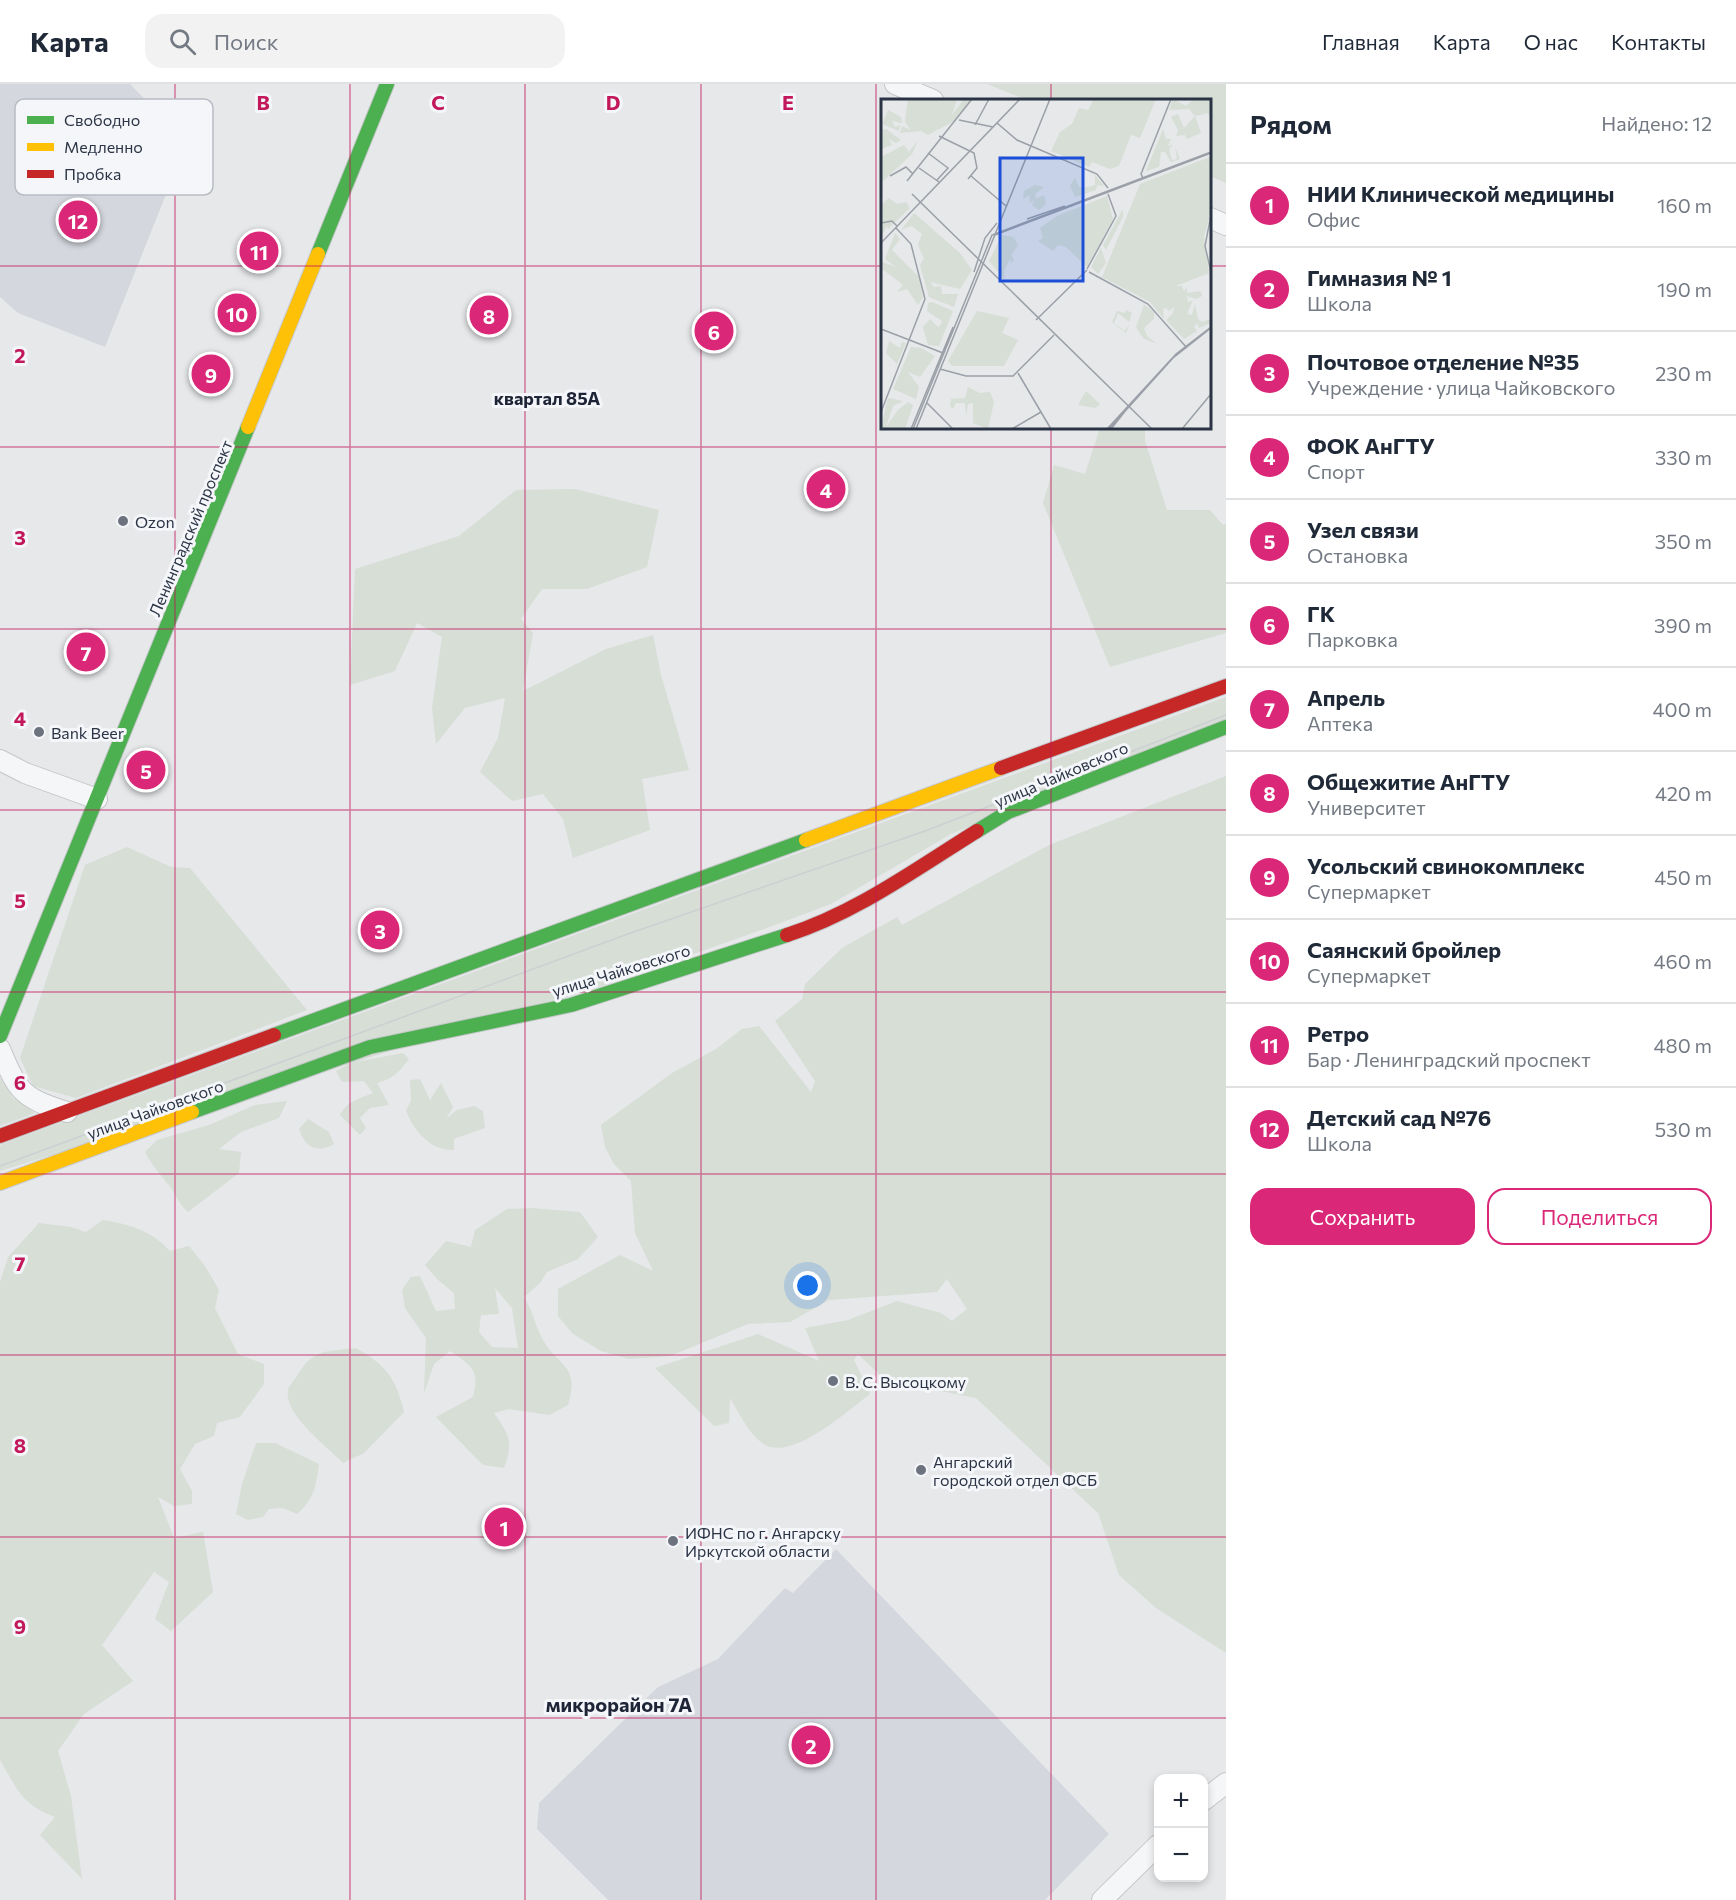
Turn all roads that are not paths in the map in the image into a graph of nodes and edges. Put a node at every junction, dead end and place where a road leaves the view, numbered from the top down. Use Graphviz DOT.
graph roads {
  1 [pos="387,84"];
  2 [pos="895,84"];
  3 [pos="931,99"];
  4 [pos="1211,219"];
  5 [pos="1226,225"];
  6 [pos="1226,686"];
  7 [pos="1226,727"];
  8 [pos="0,760"];
  9 [pos="97,799"];
  10 [pos="19,984"];
  11 [pos="0,1006"];
  12 [pos="0,1036"];
  13 [pos="0,1049"];
  14 [pos="67,1112"];
  15 [pos="0,1136"];
  16 [pos="0,1183"];
  17 [pos="1154,1849"];
  18 [pos="1102,1900"];
  1 -- 9 [label="main road, Ленинградский проспект"];
  2 -- 3 [label="street"];
  4 -- 5 [label="street"];
  6 -- 14 [label="main road"];
  7 -- 16 [label="main road, улица Чайковского"];
  8 -- 9 [label="street"];
  9 -- 10 [label="main road, Ленинградский проспект"];
  10 -- 11 [label="main road, Ленинградский проспект"];
  10 -- 12 [label="main road, Ленинградский проспект"];
  13 -- 14 [label="street"];
  14 -- 15 [label="main road"];
  17 -- 18 [label="street"];
}
